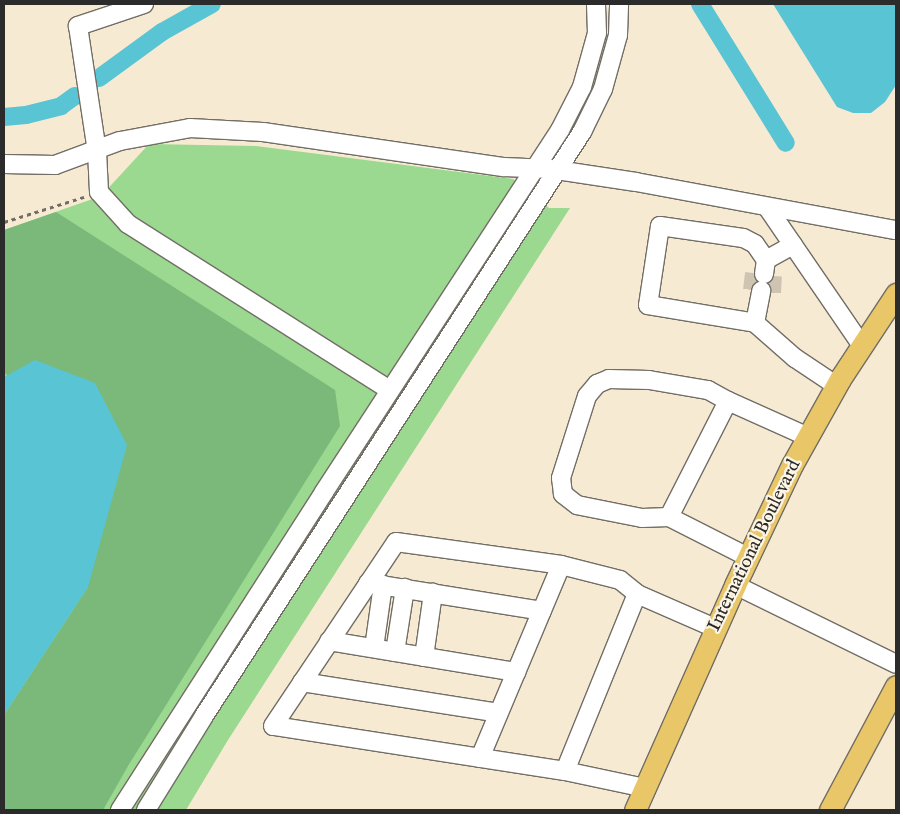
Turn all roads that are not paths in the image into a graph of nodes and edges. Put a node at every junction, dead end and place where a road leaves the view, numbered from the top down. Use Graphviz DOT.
graph roads {
  1 [pos="144,4"];
  2 [pos="596,4"];
  3 [pos="619,4"];
  4 [pos="97,151"];
  5 [pos="4,164"];
  6 [pos="535,167"];
  7 [pos="559,170"];
  8 [pos="767,207"];
  9 [pos="896,230"];
  10 [pos="793,245"];
  11 [pos="763,280"];
  12 [pos="896,294"];
  13 [pos="756,323"];
  14 [pos="862,346"];
  15 [pos="836,386"];
  16 [pos="390,390"];
  17 [pos="728,401"];
  18 [pos="808,437"];
  19 [pos="669,517"];
  20 [pos="748,557"];
  21 [pos="561,565"];
  22 [pos="376,584"];
  23 [pos="735,585"];
  24 [pos="405,588"];
  25 [pos="433,593"];
  26 [pos="637,594"];
  27 [pos="542,610"];
  28 [pos="716,628"];
  29 [pos="329,641"];
  30 [pos="374,648"];
  31 [pos="395,652"];
  32 [pos="424,656"];
  33 [pos="896,664"];
  34 [pos="516,672"];
  35 [pos="302,682"];
  36 [pos="896,686"];
  37 [pos="499,713"];
  38 [pos="480,758"];
  39 [pos="565,771"];
  40 [pos="645,788"];
  41 [pos="120,810"];
  42 [pos="146,810"];
  43 [pos="635,810"];
  44 [pos="830,810"];
  1 -- 4 [label="street"];
  2 -- 6 [label="street"];
  3 -- 7 [label="street"];
  4 -- 5 [label="street"];
  4 -- 6 [label="street"];
  4 -- 16 [label="street"];
  6 -- 7 [label="street"];
  6 -- 16 [label="street"];
  7 -- 8 [label="street"];
  7 -- 42 [label="street"];
  8 -- 9 [label="street"];
  8 -- 10 [label="street"];
  10 -- 11 [label="street"];
  10 -- 14 [label="street"];
  11 -- 13 [label="street"];
  11 -- 13 [label="street"];
  12 -- 14 [label="main road, International Boulevard"];
  13 -- 15 [label="street"];
  14 -- 15 [label="main road, International Boulevard"];
  15 -- 18 [label="main road, International Boulevard"];
  16 -- 41 [label="street"];
  17 -- 18 [label="street"];
  17 -- 19 [label="street"];
  17 -- 19 [label="street"];
  18 -- 20 [label="main road, International Boulevard"];
  19 -- 20 [label="street"];
  20 -- 23 [label="main road, International Boulevard"];
  21 -- 22 [label="street"];
  21 -- 26 [label="street"];
  21 -- 27 [label="street"];
  22 -- 24 [label="street"];
  22 -- 29 [label="street"];
  22 -- 30 [label="street"];
  23 -- 28 [label="main road, International Boulevard"];
  23 -- 33 [label="street"];
  24 -- 25 [label="street"];
  24 -- 31 [label="street"];
  25 -- 27 [label="street"];
  25 -- 32 [label="street"];
  26 -- 28 [label="street"];
  26 -- 39 [label="street"];
  27 -- 34 [label="street"];
  28 -- 40 [label="main road, International Boulevard"];
  29 -- 30 [label="street"];
  29 -- 35 [label="street"];
  30 -- 31 [label="street"];
  31 -- 32 [label="street"];
  32 -- 34 [label="street"];
  34 -- 37 [label="street"];
  35 -- 37 [label="street"];
  35 -- 38 [label="street"];
  36 -- 44 [label="main road"];
  37 -- 38 [label="street"];
  38 -- 39 [label="street"];
  39 -- 40 [label="street"];
  40 -- 43 [label="main road, International Boulevard"];
}
